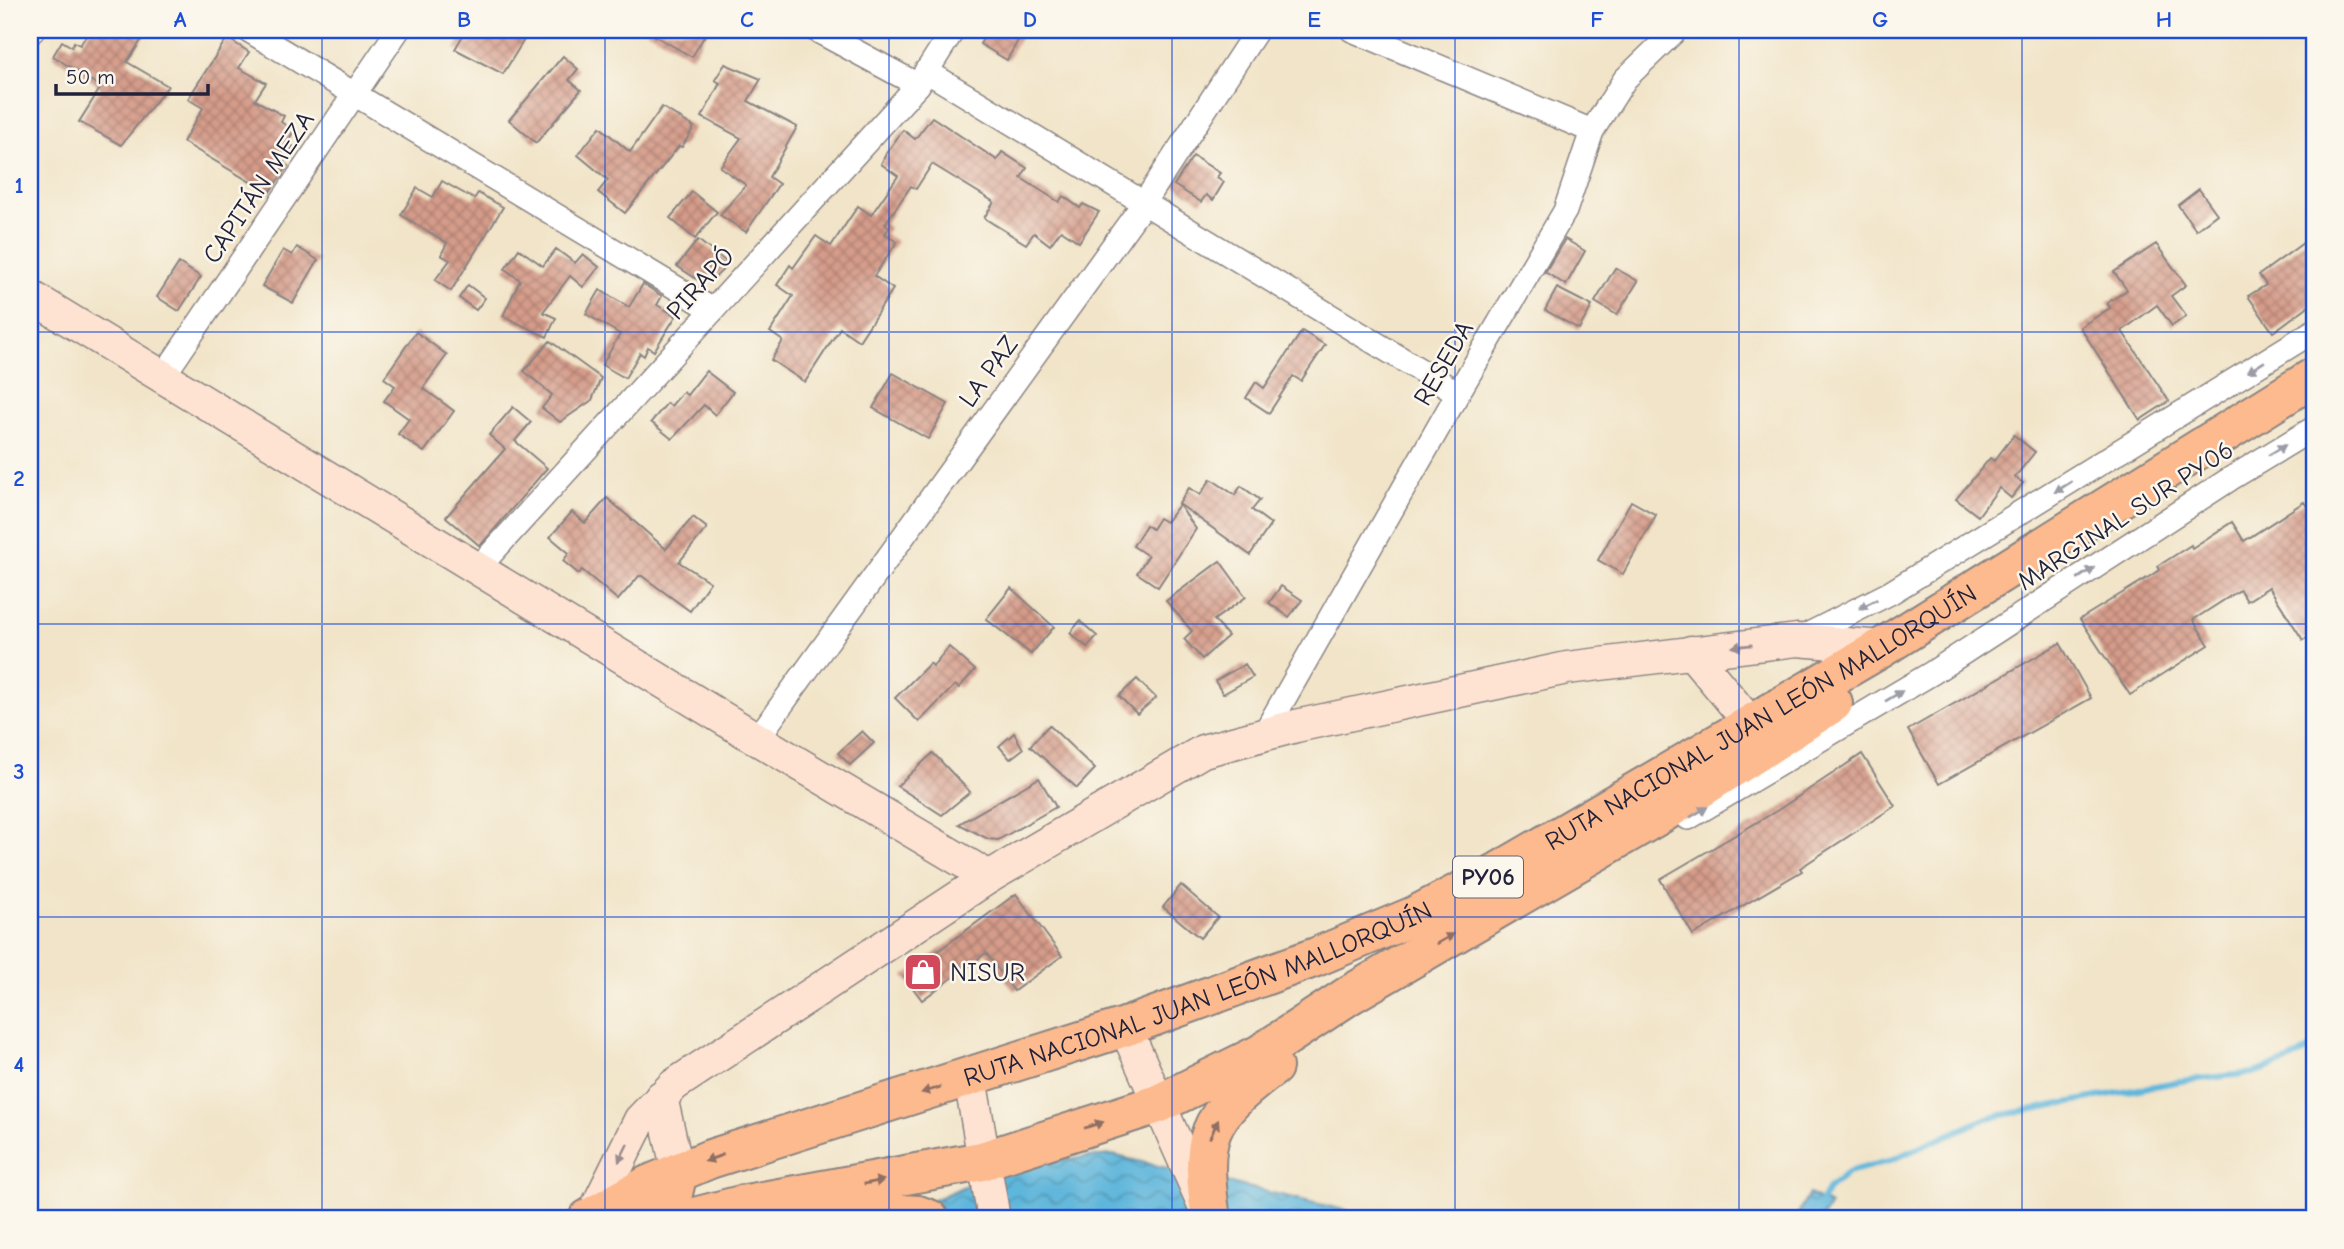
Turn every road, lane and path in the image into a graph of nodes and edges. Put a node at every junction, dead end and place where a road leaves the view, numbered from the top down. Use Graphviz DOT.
graph roads {
  1 [pos="248,30"];
  2 [pos="398,30"];
  3 [pos="816,30"];
  4 [pos="953,30"];
  5 [pos="1257,30"];
  6 [pos="1352,30"];
  7 [pos="1676,30"];
  8 [pos="922,78"];
  9 [pos="355,94"];
  10 [pos="1592,131"];
  11 [pos="1144,203"];
  12 [pos="30,296"];
  13 [pos="713,310"];
  14 [pos="2314,331"];
  15 [pos="164,375"];
  16 [pos="2314,377"];
  17 [pos="1458,393"];
  18 [pos="2314,403"];
  19 [pos="2314,428"];
  20 [pos="479,568"];
  21 [pos="1797,640"];
  22 [pos="1883,647"];
  23 [pos="1691,652"];
  24 [pos="1762,732"];
  25 [pos="1264,734"];
  26 [pos="757,739"];
  27 [pos="989,877"];
  28 [pos="1526,892"];
  29 [pos="1401,964"];
  30 [pos="1125,1027"];
  31 [pos="970,1078"];
  32 [pos="661,1097"];
  33 [pos="1158,1104"];
  34 [pos="982,1161"];
  35 [pos="678,1172"];
  36 [pos="741,1205"];
  37 [pos="590,1218"];
  38 [pos="647,1219"];
  39 [pos="687,1219"];
  40 [pos="929,1219"];
  41 [pos="994,1219"];
  42 [pos="1211,1219"];
  1 -- 9 [label="street"];
  2 -- 9 [label="street, CAPITÁN MEZA"];
  3 -- 8 [label="street"];
  4 -- 8 [label="street, PIRAPÓ"];
  5 -- 11 [label="street, LA PAZ"];
  6 -- 10 [label="street"];
  7 -- 10 [label="street, RESEDA"];
  8 -- 11 [label="street"];
  8 -- 13 [label="street, PIRAPÓ"];
  9 -- 13 [label="street"];
  9 -- 15 [label="street, CAPITÁN MEZA"];
  10 -- 17 [label="street, RESEDA"];
  11 -- 17 [label="street"];
  11 -- 26 [label="street, LA PAZ"];
  12 -- 15 [label="main road"];
  13 -- 20 [label="street, PIRAPÓ"];
  14 -- 21 [label="street, one-way"];
  15 -- 20 [label="main road"];
  16 -- 22 [label="highway, RUTA NACIONAL JUAN LEÓN MALLORQUÍN / PY06"];
  17 -- 25 [label="street, RESEDA"];
  18 -- 24 [label="highway, RUTA NACIONAL JUAN LEÓN MALLORQUÍN / PY06"];
  28 -- 19 [label="street, MARGINAL SUR PY06, one-way"];
  20 -- 26 [label="main road"];
  21 -- 22 [label="main road"];
  21 -- 23 [label="main road, one-way"];
  22 -- 24 [label="highway, RUTA NACIONAL JUAN LEÓN MALLORQUÍN / PY06"];
  23 -- 24 [label="main road"];
  23 -- 25 [label="main road"];
  24 -- 28 [label="highway, RUTA NACIONAL JUAN LEÓN MALLORQUÍN / PY06"];
  24 -- 30 [label="highway, RUTA NACIONAL JUAN LEÓN MALLORQUÍN / PY06"];
  25 -- 27 [label="main road"];
  26 -- 27 [label="main road"];
  27 -- 32 [label="main road"];
  29 -- 28 [label="highway, RUTA NACIONAL JUAN LEÓN MALLORQUÍN / PY06, one-way"];
  29 -- 33 [label="highway, RUTA NACIONAL JUAN LEÓN MALLORQUÍN / PY06"];
  42 -- 29 [label="highway, one-way"];
  30 -- 31 [label="highway, RUTA NACIONAL JUAN LEÓN MALLORQUÍN / PY06"];
  30 -- 33 [label="main road"];
  31 -- 34 [label="main road"];
  31 -- 35 [label="highway, RUTA NACIONAL JUAN LEÓN MALLORQUÍN / PY06, one-way"];
  32 -- 35 [label="main road"];
  32 -- 37 [label="main road, one-way"];
  34 -- 33 [label="highway, RUTA NACIONAL JUAN LEÓN MALLORQUÍN / PY06, one-way"];
  33 -- 42 [label="main road"];
  36 -- 34 [label="highway, RUTA NACIONAL JUAN LEÓN MALLORQUÍN / PY06, one-way"];
  34 -- 41 [label="main road"];
  35 -- 37 [label="highway, RUTA NACIONAL JUAN LEÓN MALLORQUÍN / PY06"];
  35 -- 38 [label="highway"];
  36 -- 39 [label="highway, RUTA NACIONAL JUAN LEÓN MALLORQUÍN / PY06"];
  36 -- 40 [label="highway"];
}
